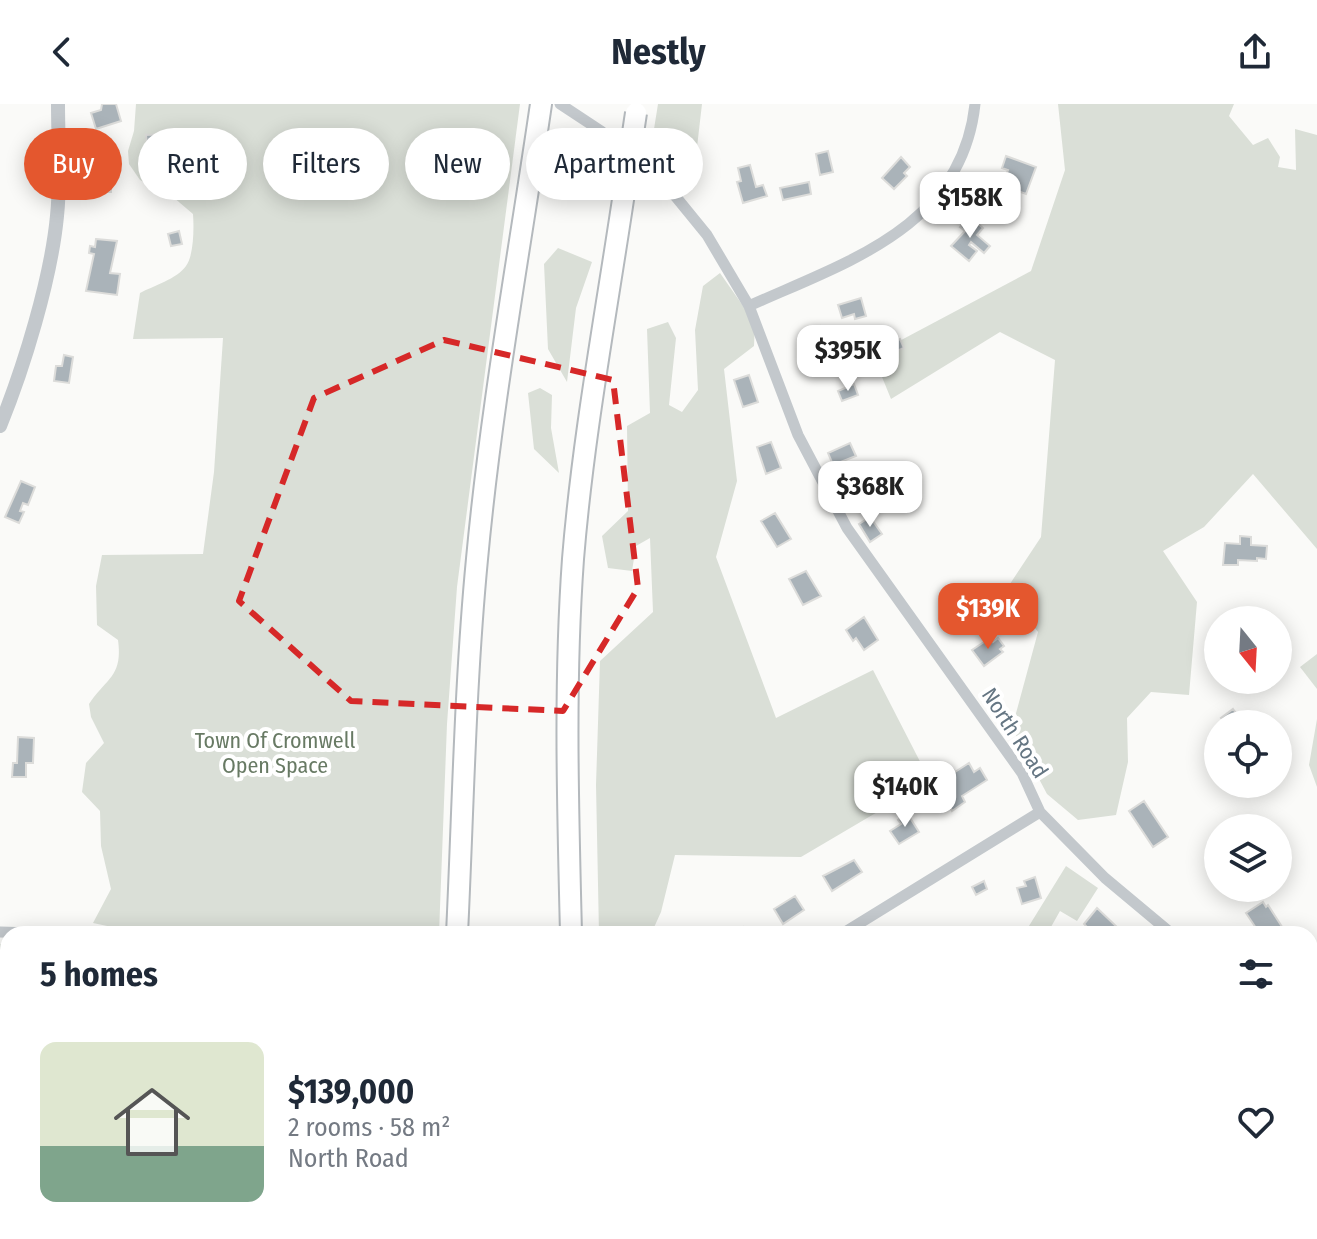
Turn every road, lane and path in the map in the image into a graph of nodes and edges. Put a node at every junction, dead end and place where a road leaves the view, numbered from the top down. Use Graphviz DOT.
graph roads {
  1 [pos="58,104"];
  2 [pos="541,104"];
  3 [pos="560,104"];
  4 [pos="975,104"];
  5 [pos="636,108"];
  6 [pos="749,306"];
  7 [pos="0,426"];
  8 [pos="1040,812"];
  9 [pos="458,926"];
  10 [pos="571,926"];
  11 [pos="855,926"];
  12 [pos="1162,926"];
  1 -- 7 [label="street"];
  2 -- 9 [label="highway"];
  3 -- 6 [label="street, North Road"];
  4 -- 6 [label="street"];
  5 -- 10 [label="highway, bridge"];
  6 -- 8 [label="street, North Road"];
  8 -- 11 [label="street"];
  8 -- 12 [label="street, North Road"];
}
